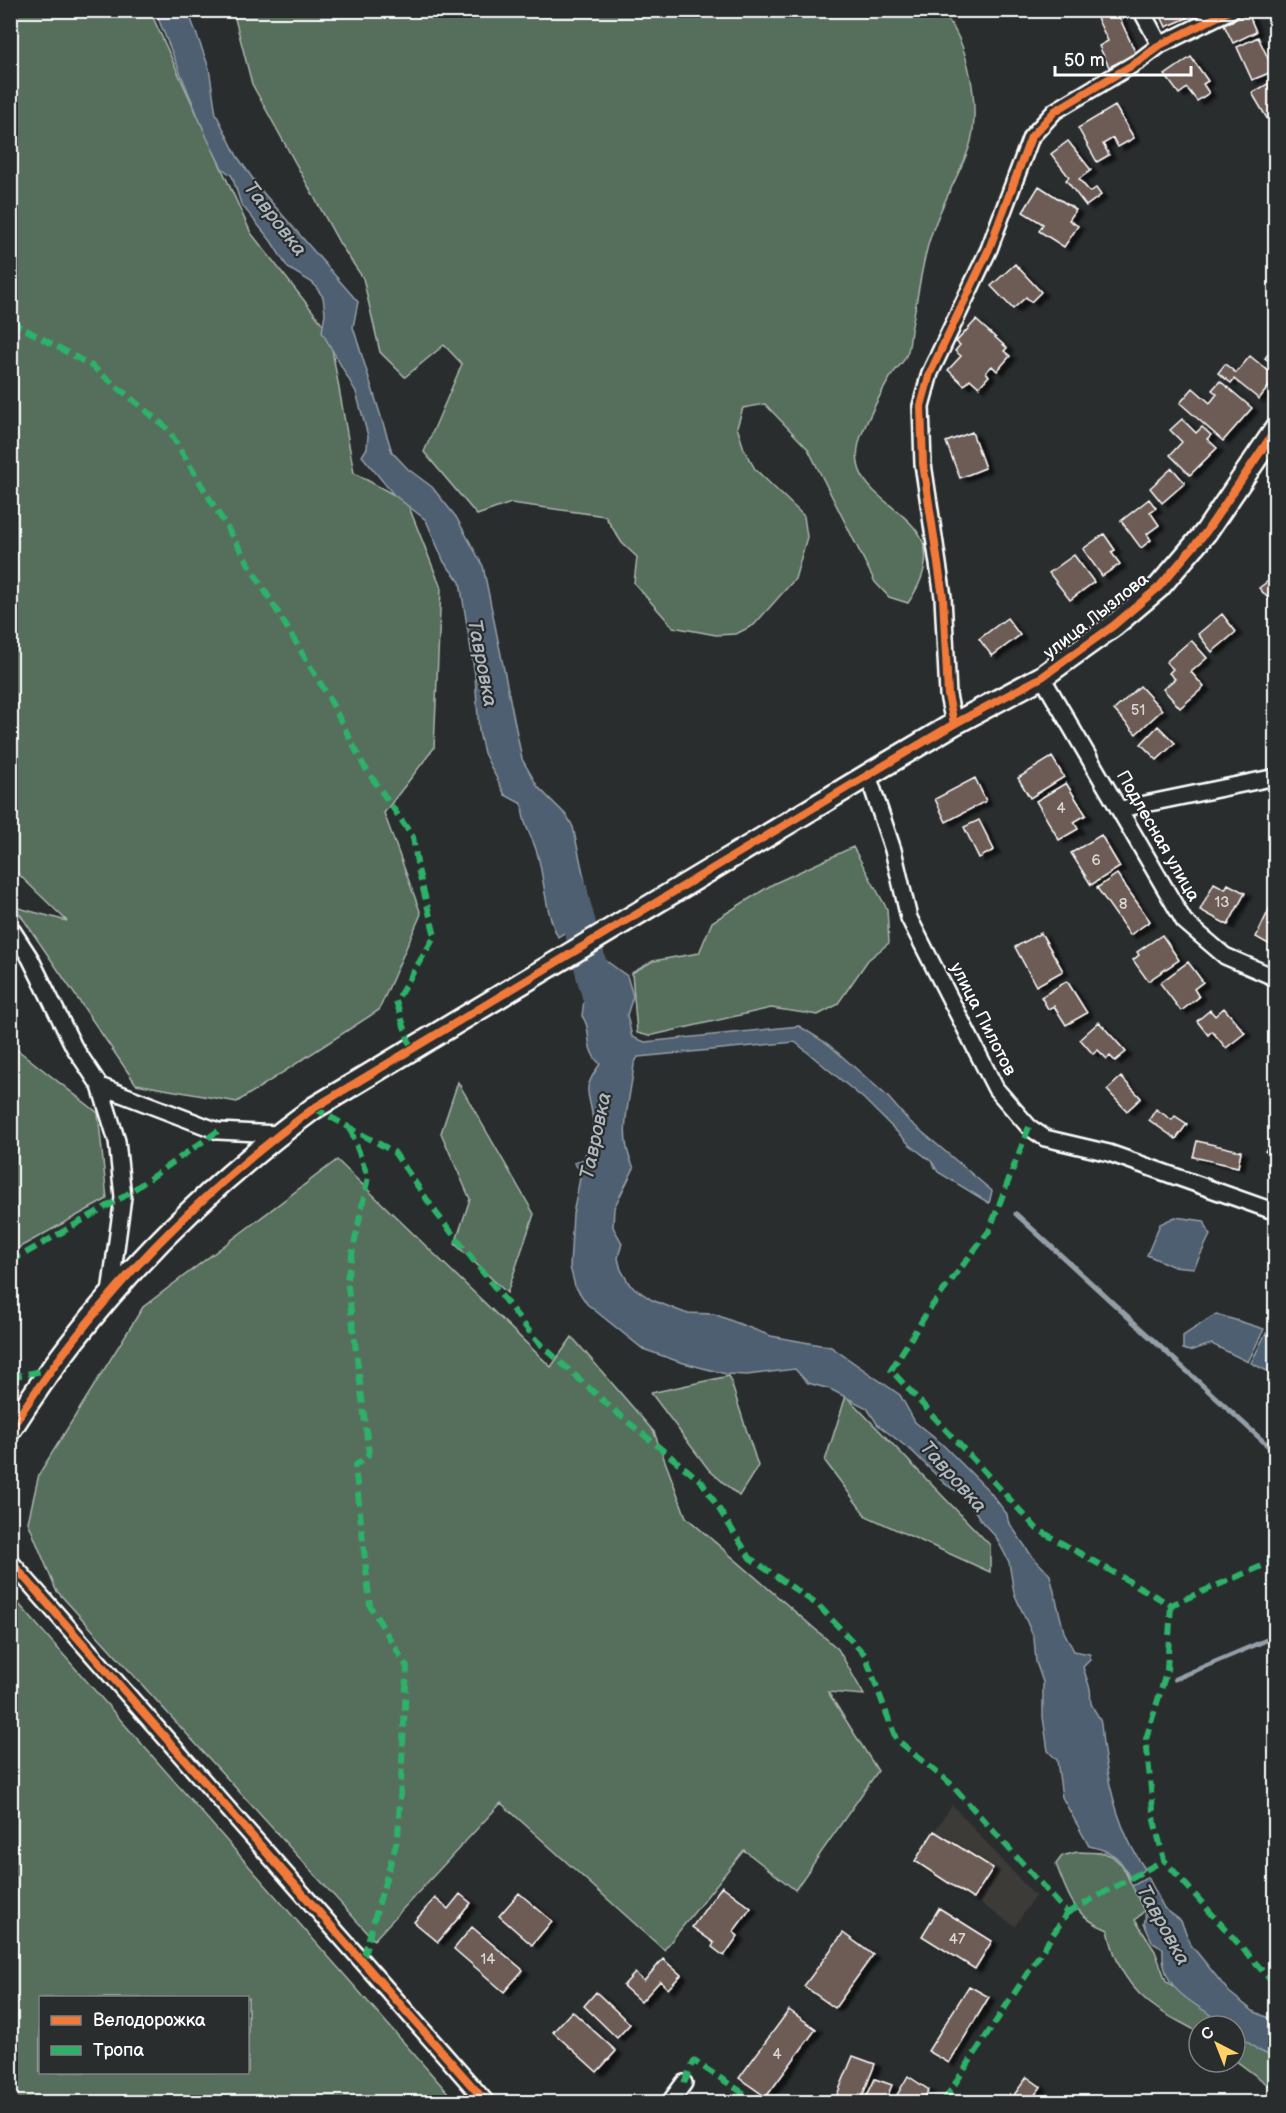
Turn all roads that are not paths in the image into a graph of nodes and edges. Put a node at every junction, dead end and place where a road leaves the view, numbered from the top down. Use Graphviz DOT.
graph roads {
  1 [pos="1141,10"];
  2 [pos="1232,10"];
  3 [pos="1160,45"];
  4 [pos="1275,429"];
  5 [pos="1042,677"];
  6 [pos="954,724"];
  7 [pos="868,775"];
  8 [pos="1275,777"];
  9 [pos="1121,809"];
  10 [pos="10,927"];
  11 [pos="1275,978"];
  12 [pos="100,1086"];
  13 [pos="279,1134"];
  14 [pos="1275,1212"];
  15 [pos="110,1293"];
  16 [pos="10,1430"];
  17 [pos="10,1561"];
  18 [pos="684,2083"];
  19 [pos="486,2103"];
  20 [pos="670,2103"];
  1 -- 3 [label="street"];
  2 -- 3 [label="street"];
  3 -- 6 [label="street"];
  4 -- 5 [label="street, улица Лызлова"];
  5 -- 6 [label="street, улица Лызлова"];
  5 -- 9 [label="street, Подлесная улица"];
  6 -- 7 [label="street, улица Лызлова"];
  7 -- 13 [label="street, улица Лызлова"];
  7 -- 14 [label="street, улица Пилотов"];
  8 -- 9 [label="street"];
  9 -- 11 [label="street, Подлесная улица"];
  10 -- 12 [label="street"];
  12 -- 13 [label="street"];
  12 -- 15 [label="street"];
  13 -- 15 [label="street, улица Лызлова"];
  15 -- 16 [label="street, улица Лызлова"];
  17 -- 19 [label="street"];
  18 -- 20 [label="street"];
}
